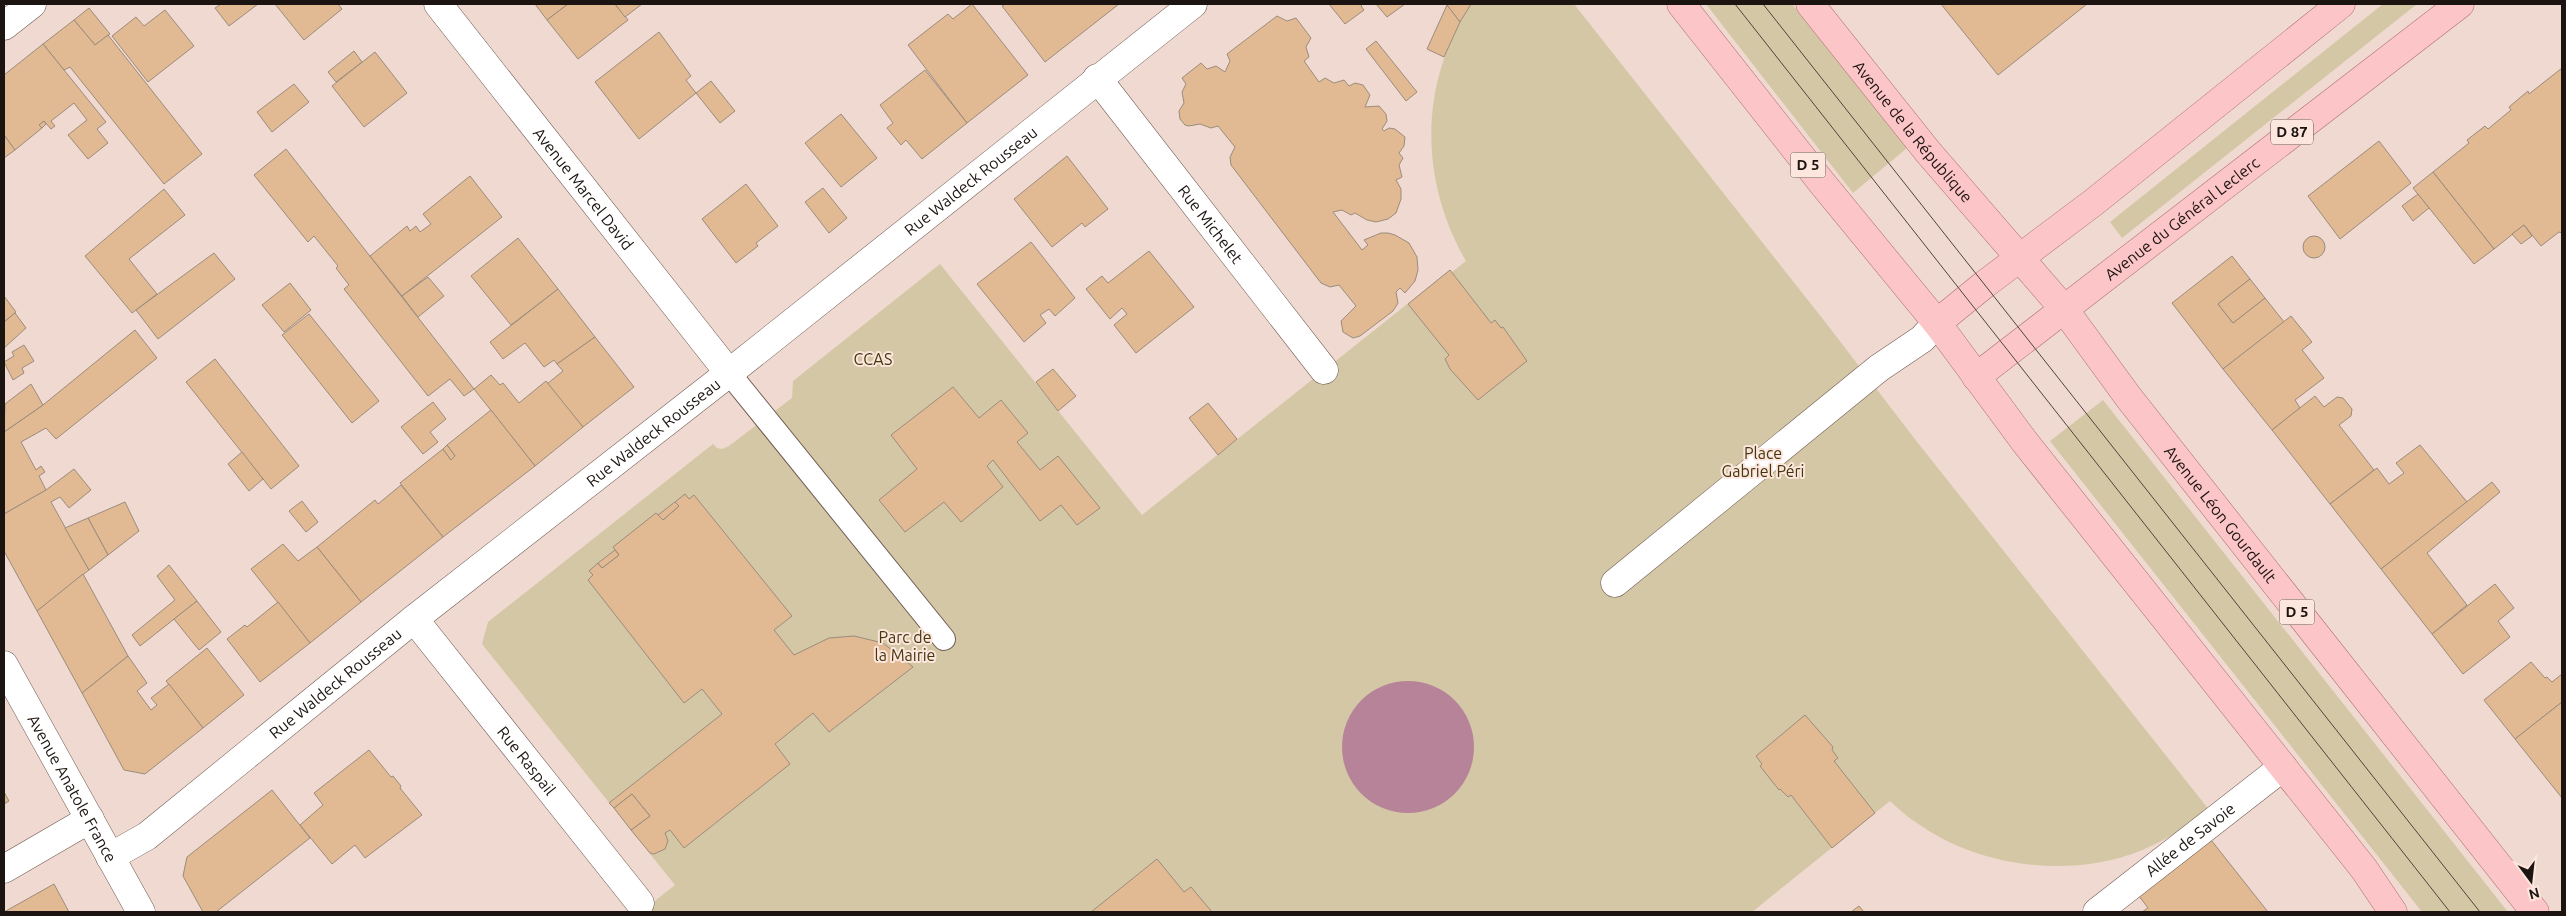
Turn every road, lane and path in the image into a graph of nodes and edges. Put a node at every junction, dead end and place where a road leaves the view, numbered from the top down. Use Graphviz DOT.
graph roads {
  1 [pos="32,4"];
  2 [pos="438,4"];
  3 [pos="1193,4"];
  4 [pos="1681,4"];
  5 [pos="1810,4"];
  6 [pos="2341,4"];
  7 [pos="2460,4"];
  8 [pos="4,26"];
  9 [pos="1098,78"];
  10 [pos="2019,257"];
  11 [pos="2064,309"];
  12 [pos="1937,323"];
  13 [pos="1324,370"];
  14 [pos="729,373"];
  15 [pos="1976,377"];
  16 [pos="1615,583"];
  17 [pos="414,618"];
  18 [pos="944,639"];
  19 [pos="4,665"];
  20 [pos="2282,767"];
  21 [pos="90,819"];
  22 [pos="110,857"];
  23 [pos="4,869"];
  24 [pos="640,903"];
  25 [pos="141,912"];
  26 [pos="2097,912"];
  27 [pos="2393,912"];
  28 [pos="2535,912"];
  1 -- 8 [label="street"];
  2 -- 14 [label="street, Avenue Marcel David"];
  3 -- 9 [label="street, Rue Waldeck Rousseau"];
  4 -- 12 [label="main road, D 5"];
  5 -- 10 [label="main road, Avenue de la République / D 5"];
  6 -- 10 [label="main road"];
  7 -- 11 [label="main road, Avenue du Général Leclerc / D 87"];
  9 -- 13 [label="street, Rue Michelet"];
  9 -- 14 [label="street, Rue Waldeck Rousseau"];
  10 -- 11 [label="main road, Avenue Léon Gourdault / D 5"];
  10 -- 12 [label="main road"];
  11 -- 15 [label="main road, Avenue du Général Leclerc / D 87"];
  11 -- 28 [label="main road, Avenue Léon Gourdault / D 5"];
  12 -- 15 [label="main road, D 5"];
  12 -- 16 [label="street"];
  14 -- 17 [label="street, Rue Waldeck Rousseau"];
  14 -- 18 [label="lane"];
  15 -- 20 [label="main road, D 5"];
  17 -- 22 [label="street, Rue Waldeck Rousseau"];
  17 -- 24 [label="street, Rue Raspail"];
  19 -- 21 [label="street, Avenue Anatole France"];
  20 -- 26 [label="street, Allée de Savoie"];
  20 -- 27 [label="main road, D 5"];
  21 -- 22 [label="street, Avenue Anatole France"];
  21 -- 23 [label="street"];
  22 -- 25 [label="street, Avenue Anatole France"];
}
